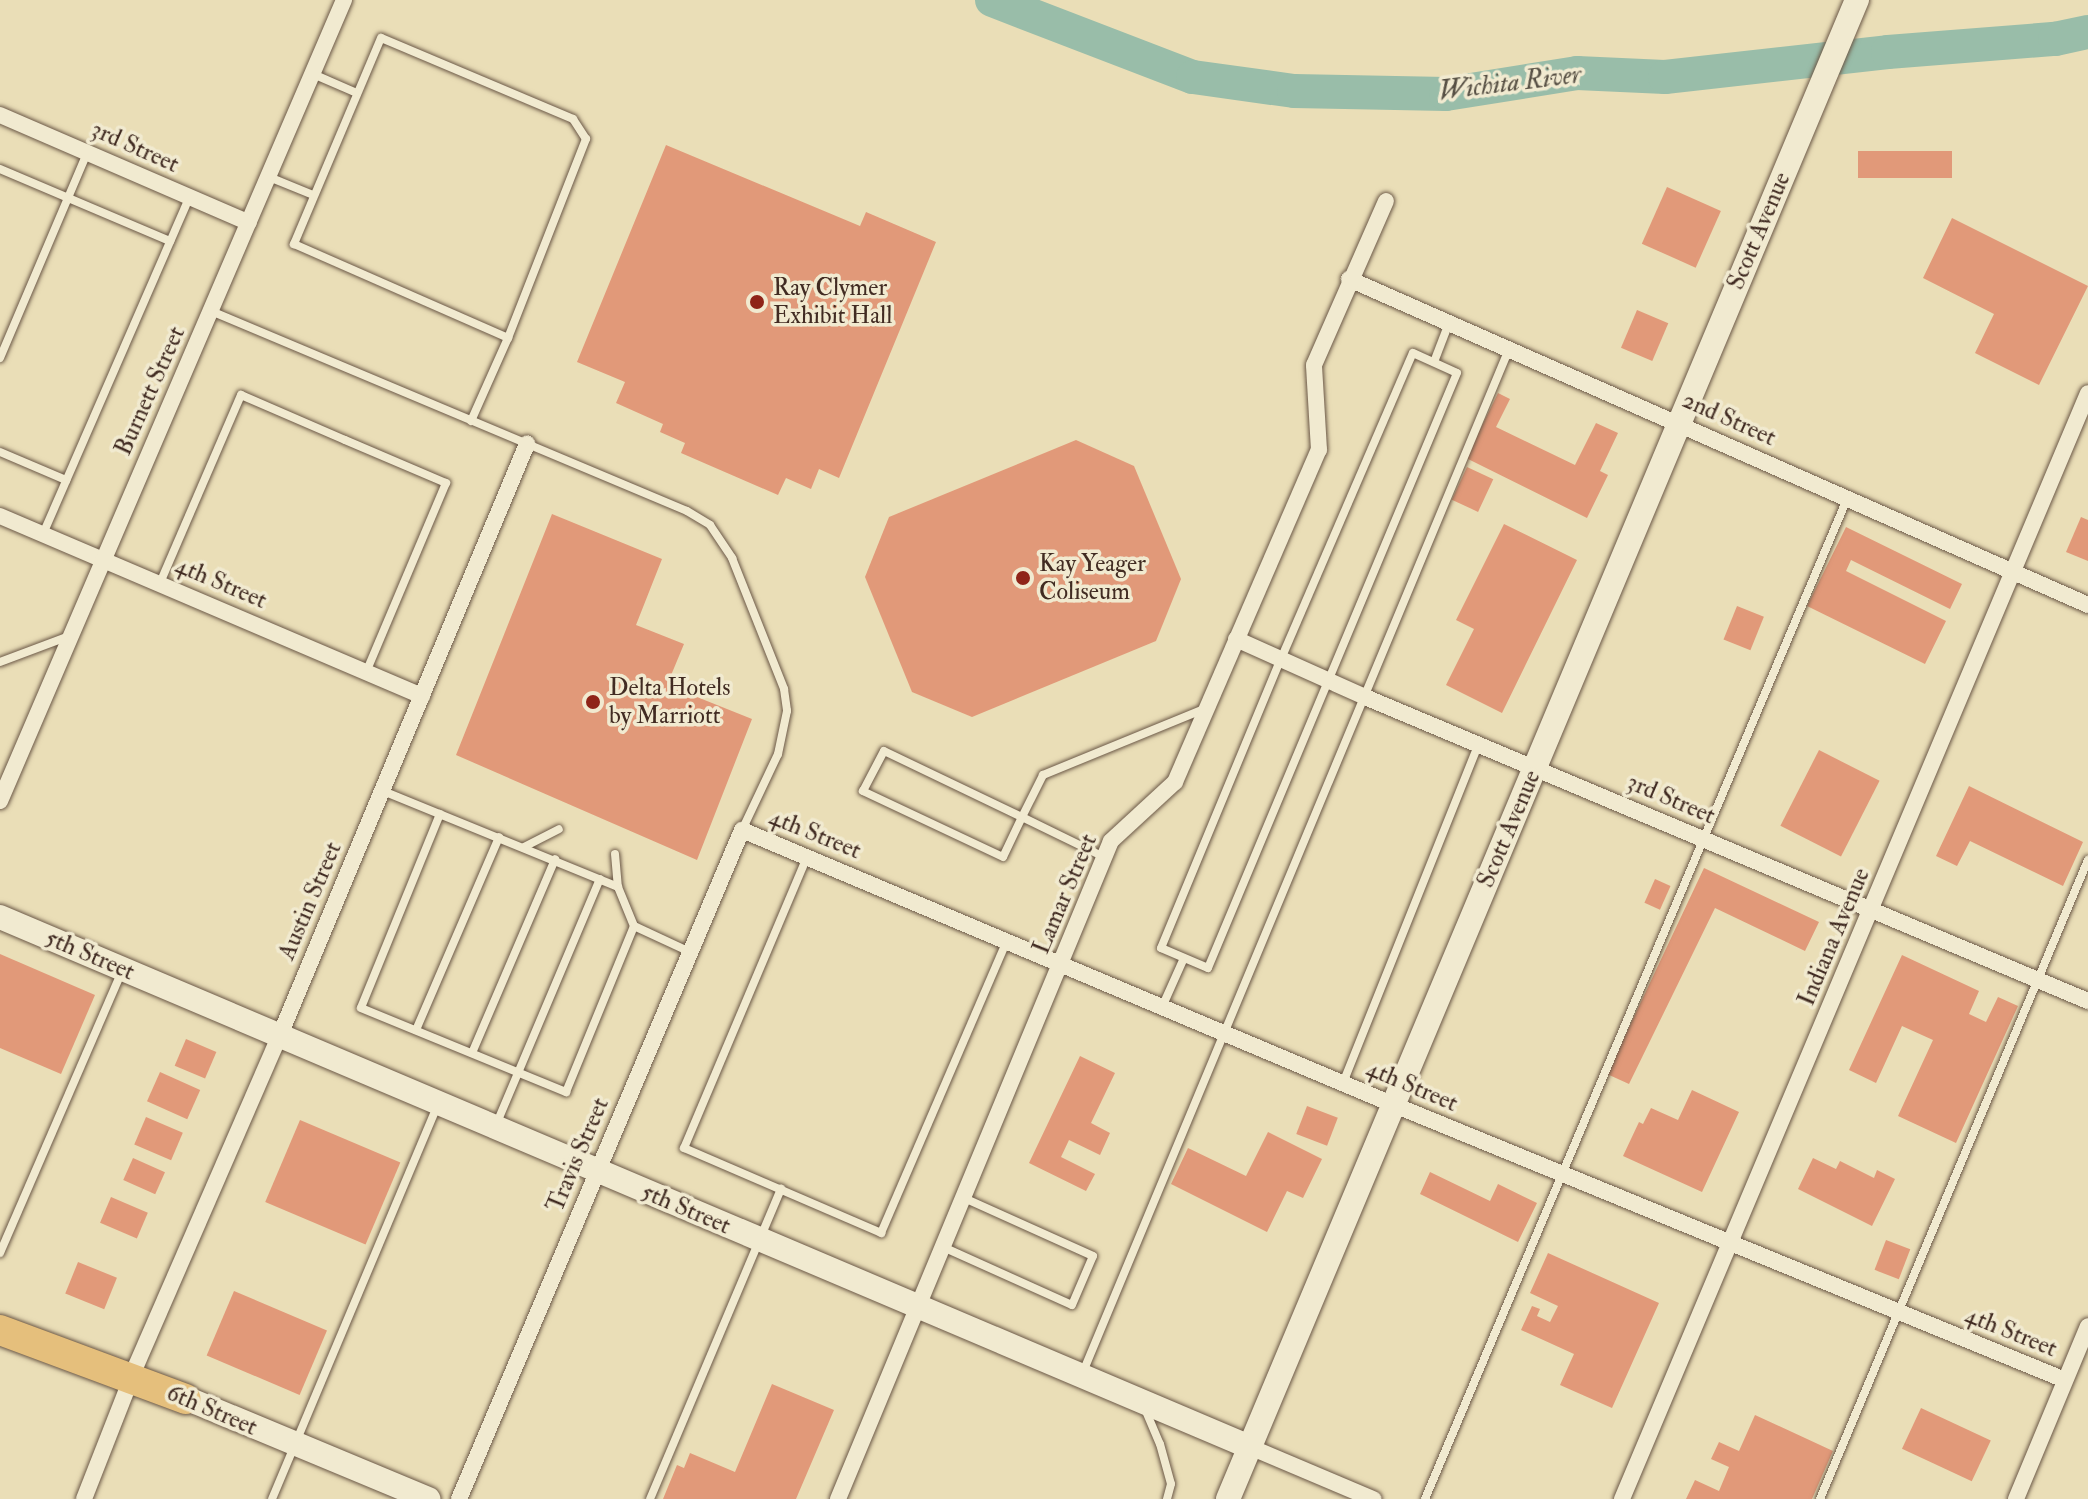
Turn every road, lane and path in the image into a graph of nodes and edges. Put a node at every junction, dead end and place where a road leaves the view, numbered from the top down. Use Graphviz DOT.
graph roads {
  1 [pos="344,0"];
  2 [pos="1857,0"];
  3 [pos="313,74"];
  4 [pos="357,93"];
  5 [pos="0,115"];
  6 [pos="87,152"];
  7 [pos="0,169"];
  8 [pos="269,177"];
  9 [pos="313,195"];
  10 [pos="189,197"];
  11 [pos="68,198"];
  12 [pos="1386,201"];
  13 [pos="249,223"];
  14 [pos="170,241"];
  15 [pos="1349,279"];
  16 [pos="211,311"];
  17 [pos="1449,323"];
  18 [pos="508,338"];
  19 [pos="1509,349"];
  20 [pos="0,358"];
  21 [pos="1434,362"];
  22 [pos="2088,393"];
  23 [pos="471,421"];
  24 [pos="1677,423"];
  25 [pos="527,444"];
  26 [pos="0,452"];
  27 [pos="66,480"];
  28 [pos="1847,498"];
  29 [pos="0,516"];
  30 [pos="43,534"];
  31 [pos="103,559"];
  32 [pos="2014,572"];
  33 [pos="160,583"];
  34 [pos="2088,605"];
  35 [pos="70,636"];
  36 [pos="1236,639"];
  37 [pos="1281,659"];
  38 [pos="0,662"];
  39 [pos="366,672"];
  40 [pos="1329,681"];
  41 [pos="422,696"];
  42 [pos="1365,697"];
  43 [pos="1207,708"];
  44 [pos="1478,744"];
  45 [pos="1535,767"];
  46 [pos="383,791"];
  47 [pos="0,801"];
  48 [pos="440,814"];
  49 [pos="1022,817"];
  50 [pos="559,829"];
  51 [pos="742,830"];
  52 [pos="499,837"];
  53 [pos="1704,839"];
  54 [pos="524,847"];
  55 [pos="615,854"];
  56 [pos="807,857"];
  57 [pos="1104,857"];
  58 [pos="555,859"];
  59 [pos="2088,860"];
  60 [pos="600,879"];
  61 [pos="618,887"];
  62 [pos="1871,910"];
  63 [pos="0,917"];
  64 [pos="634,926"];
  65 [pos="1007,940"];
  66 [pos="690,952"];
  67 [pos="1184,958"];
  68 [pos="1063,963"];
  69 [pos="123,969"];
  70 [pos="2038,980"];
  71 [pos="2088,1001"];
  72 [pos="1163,1005"];
  73 [pos="416,1030"];
  74 [pos="1223,1031"];
  75 [pos="280,1035"];
  76 [pos="472,1053"];
  77 [pos="520,1073"];
  78 [pos="1343,1083"];
  79 [pos="438,1103"];
  80 [pos="1392,1104"];
  81 [pos="495,1127"];
  82 [pos="597,1172"];
  83 [pos="1562,1174"];
  84 [pos="781,1189"];
  85 [pos="964,1198"];
  86 [pos="759,1239"];
  87 [pos="1732,1244"];
  88 [pos="943,1247"];
  89 [pos="0,1253"];
  90 [pos="918,1306"];
  91 [pos="1898,1312"];
  92 [pos="0,1313"];
  93 [pos="2088,1326"];
  94 [pos="0,1330"];
  95 [pos="1081,1376"];
  96 [pos="132,1377"];
  97 [pos="2065,1380"];
  98 [pos="186,1399"];
  99 [pos="1141,1402"];
  100 [pos="295,1445"];
  101 [pos="1250,1447"];
  102 [pos="84,1499"];
  103 [pos="272,1499"];
  104 [pos="428,1499"];
  105 [pos="459,1499"];
  106 [pos="650,1499"];
  107 [pos="838,1499"];
  108 [pos="1167,1499"];
  109 [pos="1228,1499"];
  110 [pos="1373,1499"];
  111 [pos="1425,1499"];
  112 [pos="1622,1499"];
  113 [pos="1820,1499"];
  114 [pos="2016,1499"];
  1 -- 3 [label="street, Burnett Street"];
  2 -- 24 [label="main road, Scott Avenue"];
  3 -- 4 [label="lane"];
  3 -- 8 [label="street, Burnett Street"];
  4 -- 9 [label="lane"];
  4 -- 18 [label="lane"];
  5 -- 6 [label="street, 3rd Street"];
  6 -- 10 [label="street, 3rd Street"];
  6 -- 11 [label="lane"];
  7 -- 11 [label="lane"];
  8 -- 9 [label="lane"];
  8 -- 13 [label="street, Burnett Street"];
  9 -- 18 [label="lane"];
  10 -- 13 [label="street, 3rd Street"];
  10 -- 14 [label="lane"];
  11 -- 14 [label="lane"];
  11 -- 20 [label="lane"];
  12 -- 15 [label="street, Lamar Street"];
  13 -- 16 [label="street, Burnett Street"];
  14 -- 27 [label="lane"];
  15 -- 17 [label="street, 2nd Street"];
  15 -- 36 [label="street, Lamar Street"];
  16 -- 23 [label="lane"];
  16 -- 31 [label="street, Burnett Street"];
  17 -- 19 [label="street, 2nd Street"];
  17 -- 21 [label="lane"];
  18 -- 23 [label="lane"];
  19 -- 24 [label="street, 2nd Street"];
  19 -- 42 [label="lane"];
  21 -- 37 [label="lane"];
  21 -- 40 [label="lane"];
  22 -- 32 [label="street, Indiana Avenue"];
  23 -- 25 [label="lane"];
  24 -- 28 [label="street, 2nd Street"];
  24 -- 45 [label="main road, Scott Avenue"];
  25 -- 41 [label="street, Austin Street"];
  25 -- 51 [label="lane"];
  26 -- 27 [label="lane"];
  27 -- 30 [label="lane"];
  28 -- 32 [label="street, 2nd Street"];
  28 -- 53 [label="lane"];
  29 -- 30 [label="street, 4th Street"];
  30 -- 31 [label="street, 4th Street"];
  31 -- 33 [label="street, 4th Street"];
  31 -- 35 [label="street, Burnett Street"];
  32 -- 34 [label="street, 2nd Street"];
  32 -- 62 [label="street, Indiana Avenue"];
  33 -- 39 [label="street, 4th Street"];
  33 -- 39 [label="lane"];
  35 -- 38 [label="lane"];
  35 -- 47 [label="street, Burnett Street"];
  36 -- 37 [label="street, 3rd Street"];
  36 -- 43 [label="street, Lamar Street"];
  37 -- 40 [label="street, 3rd Street"];
  37 -- 67 [label="lane"];
  39 -- 41 [label="street, 4th Street"];
  40 -- 42 [label="street, 3rd Street"];
  40 -- 67 [label="lane"];
  41 -- 46 [label="street, Austin Street"];
  42 -- 44 [label="street, 3rd Street"];
  42 -- 74 [label="lane"];
  43 -- 49 [label="lane"];
  43 -- 57 [label="street, Lamar Street"];
  44 -- 45 [label="street, 3rd Street"];
  44 -- 78 [label="lane"];
  45 -- 53 [label="street, 3rd Street"];
  45 -- 80 [label="main road, Scott Avenue"];
  46 -- 48 [label="lane"];
  46 -- 75 [label="street, Austin Street"];
  48 -- 52 [label="lane"];
  48 -- 73 [label="lane"];
  49 -- 49 [label="lane"];
  49 -- 57 [label="lane"];
  50 -- 54 [label="lane"];
  51 -- 56 [label="street, 4th Street"];
  51 -- 66 [label="street, Travis Street"];
  52 -- 54 [label="lane"];
  52 -- 73 [label="lane"];
  53 -- 62 [label="street, 3rd Street"];
  53 -- 83 [label="lane"];
  54 -- 58 [label="lane"];
  55 -- 61 [label="lane"];
  56 -- 65 [label="street, 4th Street"];
  56 -- 84 [label="lane"];
  57 -- 68 [label="street, Lamar Street"];
  58 -- 60 [label="lane"];
  58 -- 76 [label="lane"];
  59 -- 70 [label="lane"];
  60 -- 61 [label="lane"];
  60 -- 77 [label="lane"];
  61 -- 64 [label="lane"];
  62 -- 70 [label="street, 3rd Street"];
  62 -- 87 [label="street, Indiana Avenue"];
  63 -- 69 [label="main road, 5th Street"];
  64 -- 66 [label="lane"];
  64 -- 77 [label="lane"];
  65 -- 68 [label="street, 4th Street"];
  65 -- 84 [label="lane"];
  66 -- 82 [label="street, Travis Street"];
  67 -- 72 [label="lane"];
  68 -- 72 [label="street, 4th Street"];
  68 -- 85 [label="street, Lamar Street"];
  69 -- 75 [label="main road, 5th Street"];
  69 -- 89 [label="lane"];
  70 -- 71 [label="street, 3rd Street"];
  70 -- 91 [label="lane"];
  72 -- 74 [label="street, 4th Street"];
  73 -- 76 [label="lane"];
  74 -- 78 [label="street, 4th Street"];
  74 -- 95 [label="lane"];
  75 -- 79 [label="main road, 5th Street"];
  75 -- 96 [label="street, Austin Street"];
  76 -- 77 [label="lane"];
  77 -- 81 [label="lane"];
  78 -- 80 [label="street, 4th Street"];
  79 -- 81 [label="main road, 5th Street"];
  79 -- 100 [label="lane"];
  80 -- 83 [label="street, 4th Street"];
  80 -- 101 [label="main road, Scott Avenue"];
  81 -- 82 [label="main road, 5th Street"];
  82 -- 86 [label="main road, 5th Street"];
  82 -- 105 [label="street, Travis Street"];
  83 -- 87 [label="street, 4th Street"];
  83 -- 111 [label="lane"];
  84 -- 86 [label="lane"];
  85 -- 88 [label="street, Lamar Street"];
  85 -- 88 [label="lane"];
  86 -- 90 [label="main road, 5th Street"];
  86 -- 106 [label="lane"];
  87 -- 91 [label="street, 4th Street"];
  87 -- 112 [label="street, Indiana Avenue"];
  88 -- 90 [label="street, Lamar Street"];
  90 -- 95 [label="main road, 5th Street"];
  90 -- 107 [label="street, Lamar Street"];
  91 -- 97 [label="street, 4th Street"];
  91 -- 113 [label="lane"];
  92 -- 96 [label="main road"];
  93 -- 97 [label="street"];
  94 -- 96 [label="highway"];
  95 -- 99 [label="main road, 5th Street"];
  96 -- 98 [label="highway"];
  96 -- 102 [label="street, Austin Street"];
  97 -- 114 [label="street"];
  98 -- 100 [label="main road, 6th Street"];
  99 -- 101 [label="main road, 5th Street"];
  99 -- 108 [label="lane"];
  100 -- 103 [label="lane"];
  100 -- 104 [label="main road, 6th Street"];
  101 -- 109 [label="main road, Scott Avenue"];
  101 -- 110 [label="street, 5th Street"];
}
